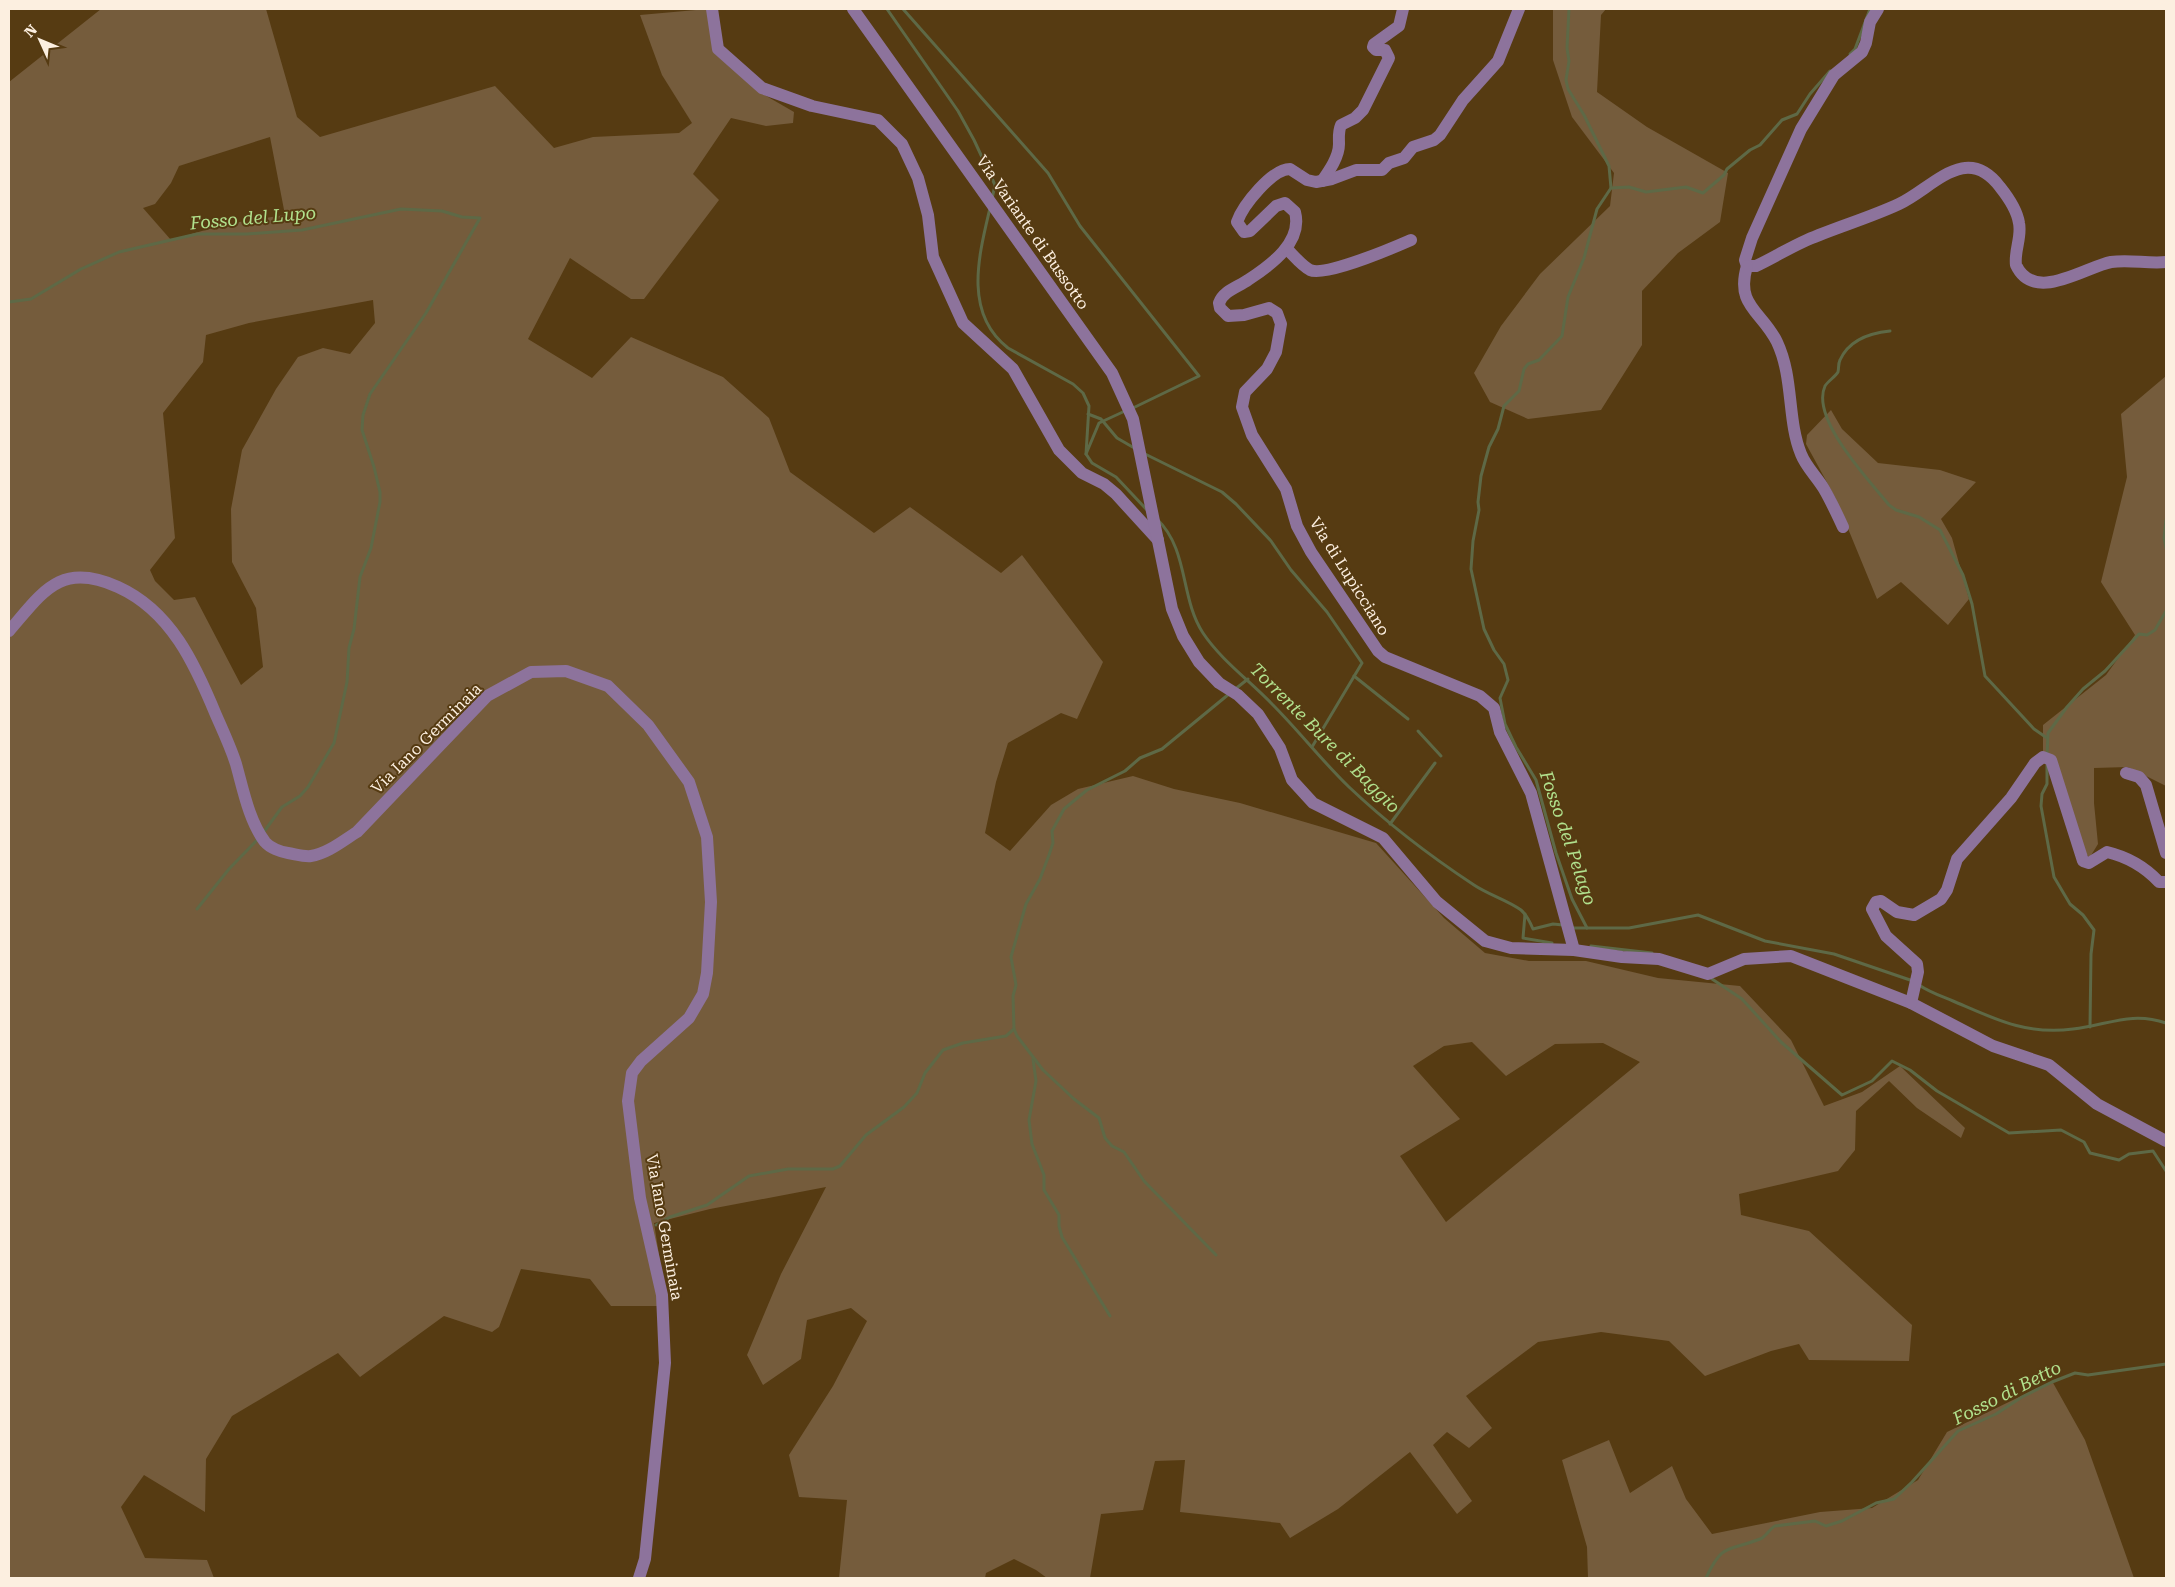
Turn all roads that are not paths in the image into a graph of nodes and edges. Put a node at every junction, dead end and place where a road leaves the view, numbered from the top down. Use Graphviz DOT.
graph roads {
  1 [pos="712,9"];
  2 [pos="853,9"];
  3 [pos="1403,9"];
  4 [pos="1519,9"];
  5 [pos="1878,9"];
  6 [pos="1322,181"];
  7 [pos="1412,240"];
  8 [pos="1287,249"];
  9 [pos="2166,262"];
  10 [pos="1747,266"];
  11 [pos="1843,527"];
  12 [pos="1157,533"];
  13 [pos="9,631"];
  14 [pos="2126,773"];
  15 [pos="2166,854"];
  16 [pos="2166,882"];
  17 [pos="1572,945"];
  18 [pos="1911,1000"];
  19 [pos="2166,1141"];
  20 [pos="639,1578"];
  1 -- 12 [label="street"];
  2 -- 12 [label="street, Via Variante di Bussotto"];
  3 -- 6 [label="street"];
  4 -- 6 [label="street"];
  5 -- 10 [label="street"];
  6 -- 8 [label="street, Via di Lupicciano"];
  7 -- 8 [label="street"];
  8 -- 17 [label="street, Via di Lupicciano"];
  9 -- 10 [label="street"];
  10 -- 11 [label="street"];
  12 -- 17 [label="street, Via Variante di Bussotto"];
  13 -- 20 [label="street, Via Iano Germinaia"];
  14 -- 15 [label="street"];
  16 -- 18 [label="street"];
  17 -- 18 [label="street, Via Variante di Bussotto"];
  18 -- 19 [label="street, Via Variante di Bussotto"];
}
